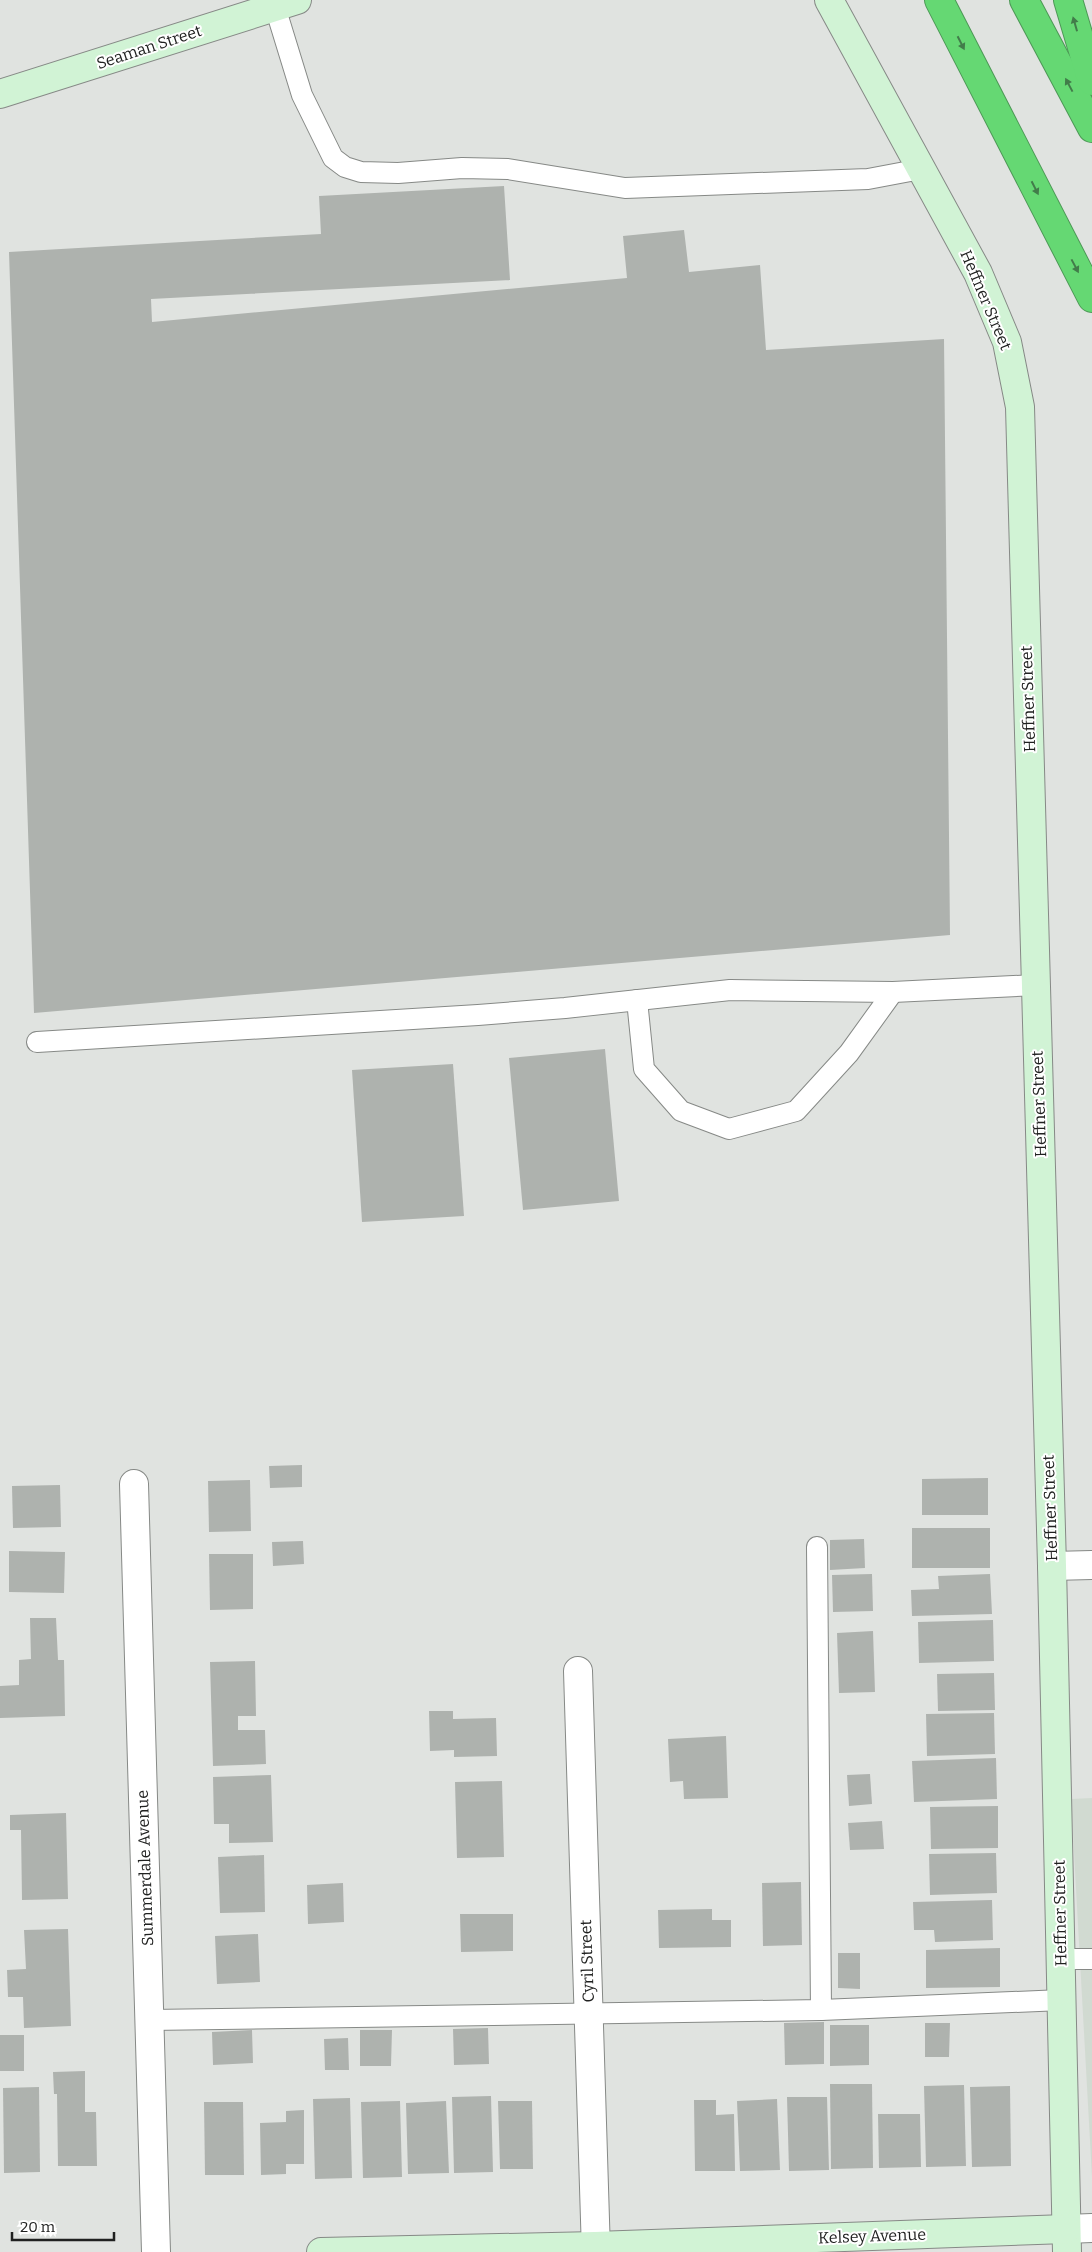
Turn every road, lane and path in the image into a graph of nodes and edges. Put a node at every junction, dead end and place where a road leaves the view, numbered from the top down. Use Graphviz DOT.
graph roads {
  1 [pos="830,0"];
  2 [pos="939,0"];
  3 [pos="1024,0"];
  4 [pos="1068,0"];
  5 [pos="286,4"];
  6 [pos="1092,81"];
  7 [pos="0,94"];
  8 [pos="1092,128"];
  9 [pos="921,170"];
  10 [pos="1092,298"];
  11 [pos="1036,985"];
  12 [pos="893,992"];
  13 [pos="637,1000"];
  14 [pos="37,1042"];
  15 [pos="134,1484"];
  16 [pos="817,1547"];
  17 [pos="1092,1565"];
  18 [pos="1052,1566"];
  19 [pos="578,1670"];
  20 [pos="1061,1959"];
  21 [pos="1092,1959"];
  22 [pos="1062,2000"];
  23 [pos="821,2010"];
  24 [pos="588,2012"];
  25 [pos="150,2020"];
  26 [pos="1075,2236"];
  27 [pos="596,2249"];
  28 [pos="156,2252"];
  29 [pos="321,2252"];
  1 -- 9 [label="street, Heffner Street"];
  2 -- 10 [label="highway, one-way"];
  8 -- 3 [label="highway, one-way"];
  6 -- 4 [label="highway, one-way"];
  5 -- 7 [label="street, Seaman Street"];
  5 -- 9 [label="lane"];
  9 -- 11 [label="street, Heffner Street"];
  11 -- 12 [label="lane"];
  11 -- 18 [label="street, Heffner Street"];
  12 -- 13 [label="lane"];
  12 -- 13 [label="lane"];
  13 -- 14 [label="lane"];
  15 -- 25 [label="street, Summerdale Avenue"];
  16 -- 23 [label="lane"];
  17 -- 18 [label="street"];
  18 -- 20 [label="street, Heffner Street"];
  19 -- 24 [label="street, Cyril Street"];
  20 -- 21 [label="lane"];
  20 -- 22 [label="street, Heffner Street"];
  22 -- 23 [label="lane"];
  22 -- 26 [label="street, Heffner Street"];
  23 -- 24 [label="lane"];
  24 -- 25 [label="lane"];
  24 -- 27 [label="street, Cyril Street"];
  25 -- 28 [label="street, Summerdale Avenue"];
  26 -- 27 [label="street, Kelsey Avenue"];
  27 -- 29 [label="street, Kelsey Avenue"];
}
